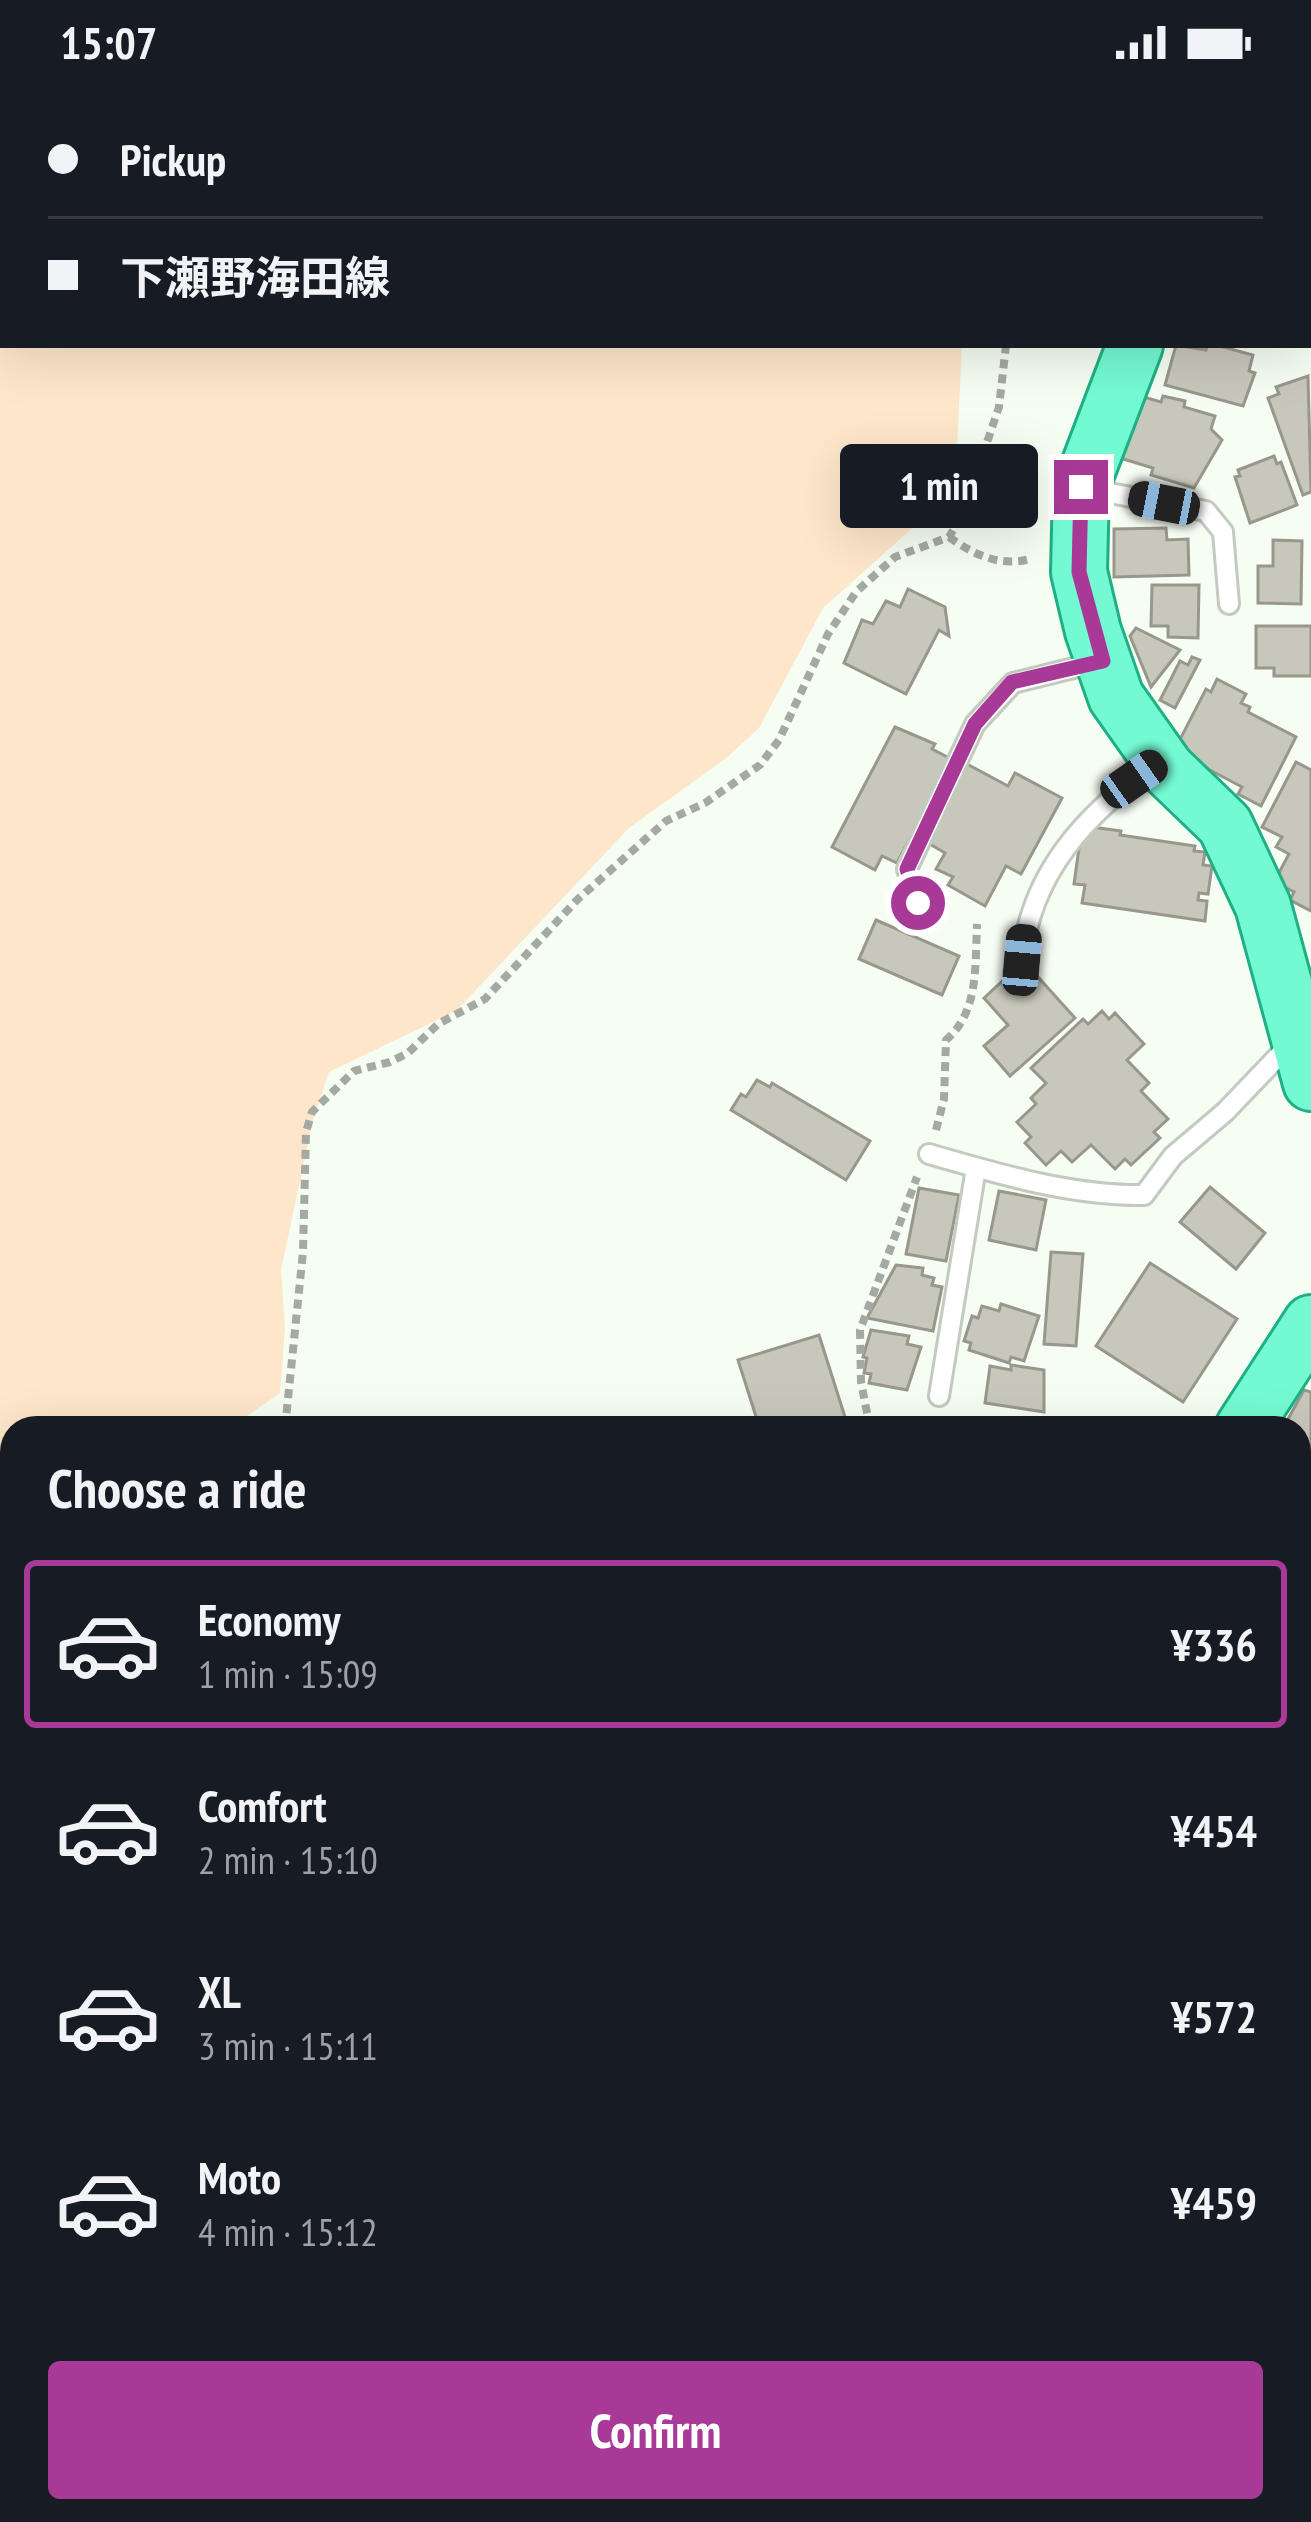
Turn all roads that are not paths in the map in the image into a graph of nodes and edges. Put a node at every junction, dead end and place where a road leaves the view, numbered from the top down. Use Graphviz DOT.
graph roads {
  1 [pos="1135,348"];
  2 [pos="1081,487"];
  3 [pos="1229,604"];
  4 [pos="1103,661"];
  5 [pos="1160,760"];
  6 [pos="918,903"];
  7 [pos="1022,960"];
  8 [pos="1307,1047"];
  9 [pos="929,1154"];
  10 [pos="976,1168"];
  11 [pos="1311,1323"];
  12 [pos="940,1396"];
  13 [pos="1251,1416"];
  1 -- 2 [label="main road"];
  2 -- 3 [label="lane"];
  2 -- 4 [label="main road"];
  4 -- 5 [label="main road"];
  4 -- 6 [label="lane"];
  5 -- 7 [label="lane"];
  5 -- 8 [label="main road"];
  8 -- 10 [label="lane"];
  9 -- 10 [label="lane"];
  10 -- 12 [label="lane"];
  11 -- 13 [label="main road"];
}
